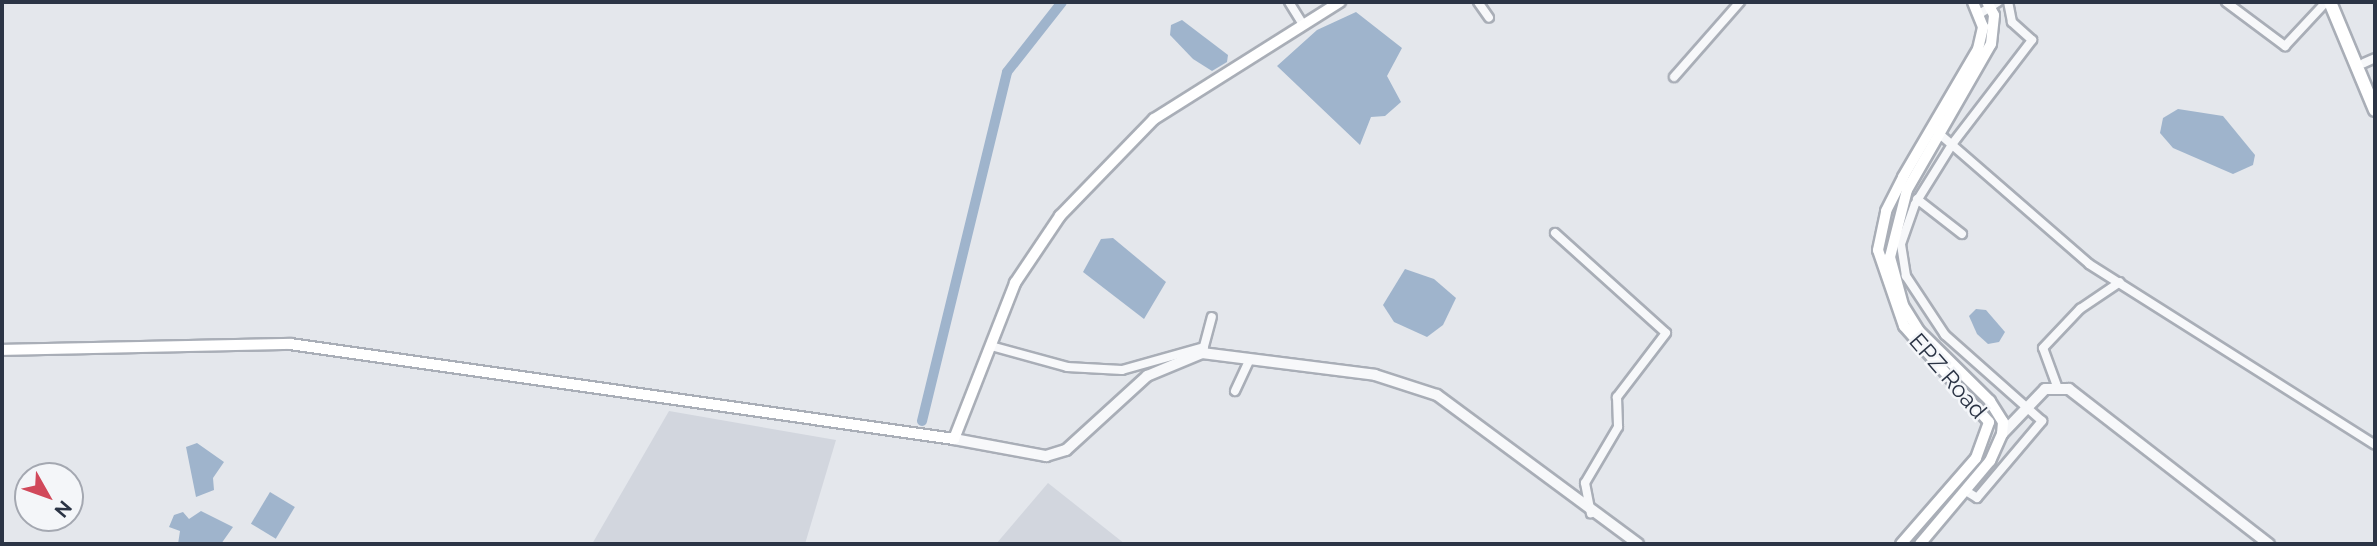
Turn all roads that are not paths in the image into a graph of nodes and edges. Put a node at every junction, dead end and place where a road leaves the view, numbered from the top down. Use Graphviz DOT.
graph roads {
  1 [pos="1289,2"];
  2 [pos="1340,2"];
  3 [pos="1478,2"];
  4 [pos="1740,2"];
  5 [pos="1973,2"];
  6 [pos="2008,2"];
  7 [pos="2226,2"];
  8 [pos="2328,2"];
  9 [pos="2339,2"];
  10 [pos="1989,6"];
  11 [pos="1489,18"];
  12 [pos="1303,24"];
  13 [pos="2370,61"];
  14 [pos="1674,77"];
  15 [pos="2375,89"];
  16 [pos="2375,110"];
  17 [pos="1937,132"];
  18 [pos="1952,143"];
  19 [pos="1917,199"];
  20 [pos="1555,233"];
  21 [pos="1962,234"];
  22 [pos="2120,282"];
  23 [pos="1212,317"];
  24 [pos="991,345"];
  25 [pos="2,350"];
  26 [pos="1203,350"];
  27 [pos="1250,359"];
  28 [pos="2057,386"];
  29 [pos="1236,391"];
  30 [pos="2026,408"];
  31 [pos="2002,434"];
  32 [pos="954,439"];
  33 [pos="2375,445"];
  34 [pos="1966,491"];
  35 [pos="1591,513"];
  36 [pos="2266,543"];
  37 [pos="1638,544"];
  38 [pos="1901,544"];
  39 [pos="1920,544"];
  1 -- 12 [label="street"];
  2 -- 12 [label="main road"];
  3 -- 11 [label="street"];
  4 -- 14 [label="street"];
  5 -- 10 [label="main road, EPZ Road"];
  6 -- 18 [label="street"];
  7 -- 8 [label="street"];
  8 -- 16 [label="main road"];
  9 -- 13 [label="main road"];
  10 -- 17 [label="main road, EPZ Road"];
  12 -- 24 [label="main road"];
  13 -- 15 [label="main road"];
  17 -- 18 [label="street"];
  17 -- 31 [label="main road, EPZ Road"];
  17 -- 38 [label="main road, EPZ Road"];
  18 -- 19 [label="street"];
  18 -- 22 [label="street"];
  19 -- 21 [label="street"];
  19 -- 30 [label="street"];
  20 -- 35 [label="street"];
  22 -- 28 [label="street"];
  22 -- 33 [label="street"];
  23 -- 26 [label="street"];
  24 -- 26 [label="street"];
  24 -- 32 [label="main road"];
  25 -- 32 [label="main road"];
  26 -- 27 [label="street"];
  26 -- 32 [label="street"];
  27 -- 29 [label="street"];
  27 -- 35 [label="street"];
  28 -- 30 [label="street"];
  28 -- 36 [label="street"];
  30 -- 31 [label="street"];
  30 -- 34 [label="street"];
  31 -- 34 [label="main road, EPZ Road"];
  34 -- 39 [label="main road, EPZ Road"];
  35 -- 37 [label="street"];
}
